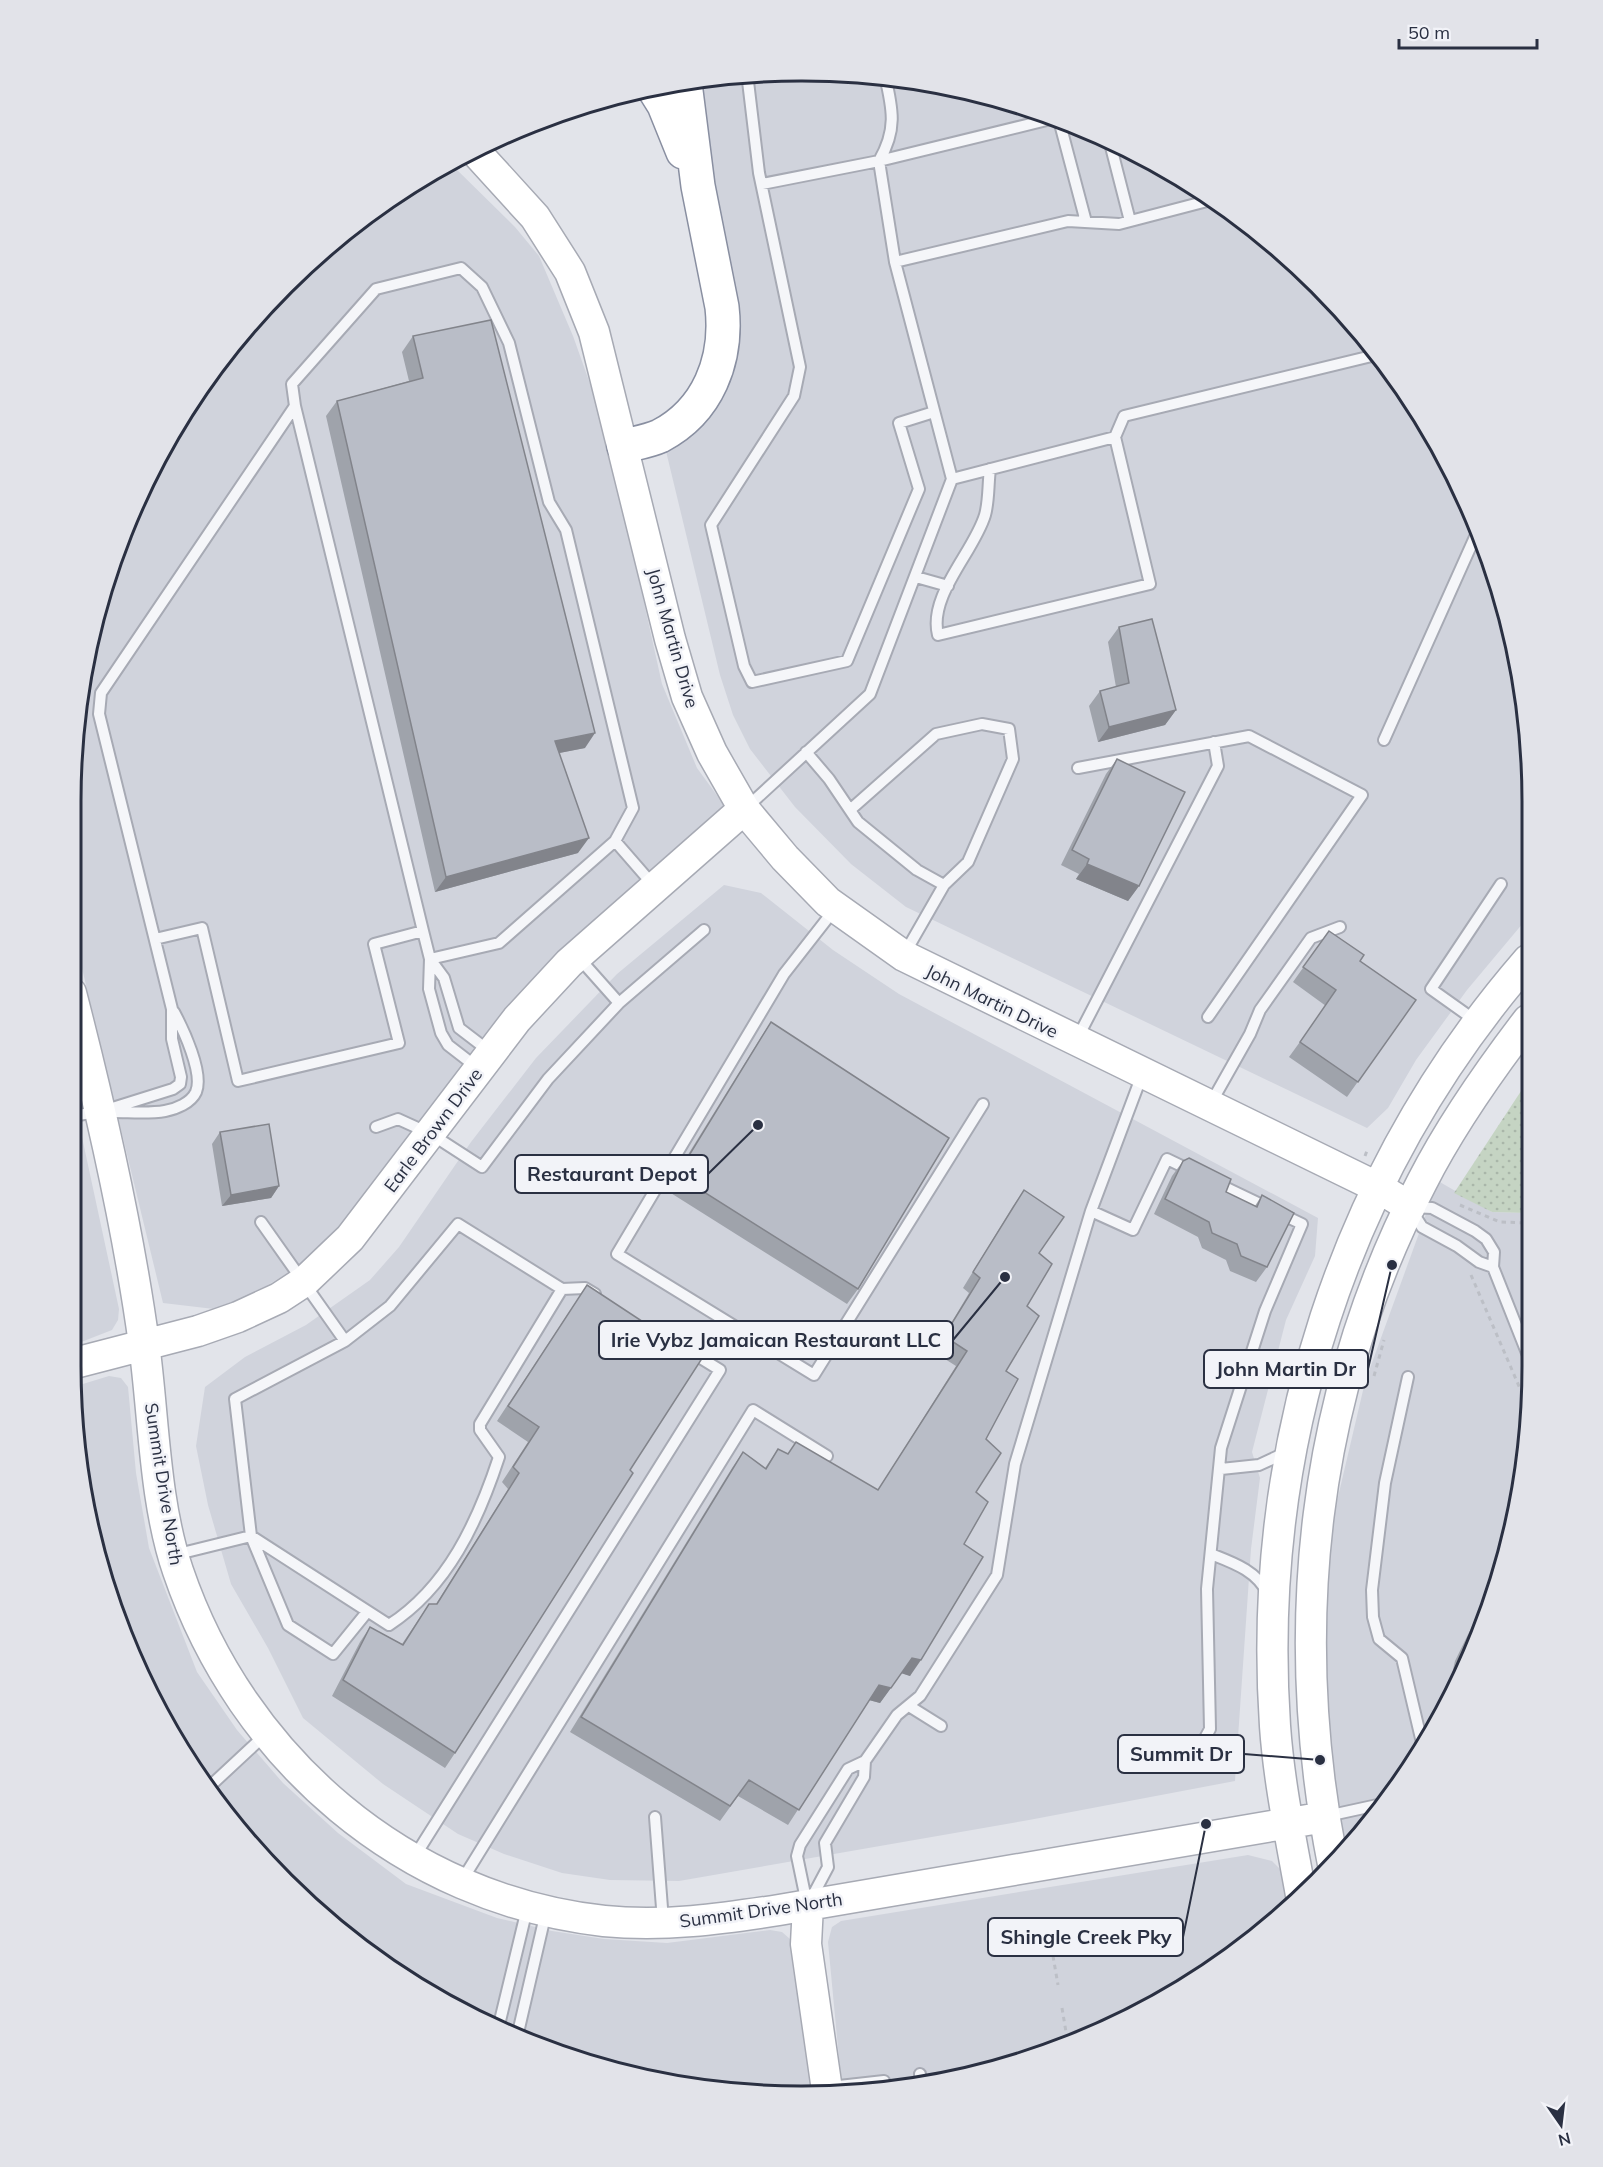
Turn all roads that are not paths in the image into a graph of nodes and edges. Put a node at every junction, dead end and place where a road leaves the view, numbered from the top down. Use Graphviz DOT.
graph roads {
  1 [pos="748,83"];
  2 [pos="888,86"];
  3 [pos="686,91"];
  4 [pos="658,96"];
  5 [pos="1042,123"];
  6 [pos="1060,129"];
  7 [pos="1112,152"];
  8 [pos="481,157"];
  9 [pos="879,161"];
  10 [pos="762,184"];
  11 [pos="698,186"];
  12 [pos="1202,202"];
  13 [pos="1130,221"];
  14 [pos="1086,222"];
  15 [pos="895,262"];
  16 [pos="1368,357"];
  17 [pos="295,406"];
  18 [pos="934,412"];
  19 [pos="1115,437"];
  20 [pos="624,446"];
  21 [pos="990,469"];
  22 [pos="952,479"];
  23 [pos="1473,541"];
  24 [pos="916,577"];
  25 [pos="948,586"];
  26 [pos="1384,740"];
  27 [pos="1214,742"];
  28 [pos="806,752"];
  29 [pos="1078,768"];
  30 [pos="744,809"];
  31 [pos="850,810"];
  32 [pos="615,841"];
  33 [pos="1502,884"];
  34 [pos="944,885"];
  35 [pos="655,887"];
  36 [pos="836,907"];
  37 [pos="1340,927"];
  38 [pos="704,930"];
  39 [pos="423,931"];
  40 [pos="154,939"];
  41 [pos="577,956"];
  42 [pos="904,956"];
  43 [pos="430,959"];
  44 [pos="1522,968"];
  45 [pos="619,1003"];
  46 [pos="172,1009"];
  47 [pos="1208,1017"];
  48 [pos="1479,1023"];
  49 [pos="1522,1028"];
  50 [pos="81,1033"];
  51 [pos="1076,1042"];
  52 [pos="486,1061"];
  53 [pos="1143,1072"];
  54 [pos="983,1104"];
  55 [pos="1209,1105"];
  56 [pos="101,1112"];
  57 [pos="81,1115"];
  58 [pos="376,1127"];
  59 [pos="431,1134"];
  60 [pos="1379,1188"];
  61 [pos="1410,1207"];
  62 [pos="1091,1211"];
  63 [pos="261,1222"];
  64 [pos="1493,1267"];
  65 [pos="305,1281"];
  66 [pos="562,1289"];
  67 [pos="604,1300"];
  68 [pos="653,1329"];
  69 [pos="1522,1340"];
  70 [pos="345,1341"];
  71 [pos="144,1343"];
  72 [pos="81,1361"];
  73 [pos="1408,1377"];
  74 [pos="1292,1449"];
  75 [pos="826,1456"];
  76 [pos="1221,1469"];
  77 [pos="250,1536"];
  78 [pos="1211,1554"];
  79 [pos="174,1555"];
  80 [pos="1274,1606"];
  81 [pos="367,1612"];
  82 [pos="909,1706"];
  83 [pos="941,1726"];
  84 [pos="266,1734"];
  85 [pos="1420,1734"];
  86 [pos="1193,1760"];
  87 [pos="865,1761"];
  88 [pos="214,1782"];
  89 [pos="1371,1807"];
  90 [pos="655,1817"];
  91 [pos="1325,1817"];
  92 [pos="1287,1825"];
  93 [pos="1332,1853"];
  94 [pos="414,1858"];
  95 [pos="461,1882"];
  96 [pos="1299,1886"];
  97 [pos="808,1905"];
  98 [pos="537,1909"];
  99 [pos="663,1923"];
  100 [pos="501,2020"];
  101 [pos="518,2028"];
  102 [pos="825,2085"];
  1 -- 10 [label="lane"];
  2 -- 9 [label="lane"];
  3 -- 11 [label="highway"];
  4 -- 11 [label="highway"];
  5 -- 9 [label="lane"];
  6 -- 14 [label="lane"];
  7 -- 13 [label="lane"];
  8 -- 20 [label="street, John Martin Drive"];
  9 -- 10 [label="lane"];
  9 -- 15 [label="lane"];
  10 -- 18 [label="lane"];
  11 -- 20 [label="highway"];
  12 -- 13 [label="lane"];
  13 -- 14 [label="lane"];
  14 -- 15 [label="lane"];
  15 -- 18 [label="lane"];
  16 -- 19 [label="lane"];
  17 -- 32 [label="lane"];
  17 -- 39 [label="lane"];
  17 -- 40 [label="lane"];
  18 -- 22 [label="lane"];
  19 -- 21 [label="lane"];
  19 -- 25 [label="lane"];
  20 -- 30 [label="street, John Martin Drive"];
  21 -- 22 [label="lane"];
  21 -- 25 [label="lane"];
  22 -- 24 [label="lane"];
  23 -- 26 [label="lane"];
  24 -- 25 [label="lane"];
  24 -- 28 [label="lane"];
  27 -- 29 [label="lane"];
  27 -- 47 [label="lane"];
  27 -- 51 [label="lane"];
  28 -- 30 [label="lane"];
  28 -- 31 [label="lane"];
  30 -- 35 [label="street, Earle Brown Drive"];
  30 -- 36 [label="street, John Martin Drive"];
  31 -- 34 [label="lane"];
  31 -- 34 [label="lane"];
  32 -- 35 [label="lane"];
  32 -- 43 [label="lane"];
  33 -- 48 [label="lane"];
  34 -- 42 [label="lane"];
  35 -- 41 [label="street, Earle Brown Drive"];
  36 -- 42 [label="street, John Martin Drive"];
  36 -- 54 [label="lane"];
  37 -- 55 [label="lane"];
  38 -- 45 [label="lane"];
  39 -- 40 [label="lane"];
  39 -- 43 [label="lane"];
  40 -- 46 [label="lane"];
  41 -- 45 [label="lane"];
  41 -- 52 [label="street, Earle Brown Drive"];
  42 -- 51 [label="street, John Martin Drive"];
  43 -- 52 [label="lane"];
  43 -- 52 [label="lane"];
  44 -- 48 [label="street"];
  45 -- 59 [label="lane"];
  46 -- 56 [label="lane"];
  46 -- 56 [label="lane"];
  48 -- 60 [label="street"];
  49 -- 61 [label="street"];
  50 -- 56 [label="street, Summit Drive North"];
  51 -- 53 [label="street, John Martin Drive"];
  52 -- 59 [label="street, Earle Brown Drive"];
  53 -- 55 [label="street, John Martin Drive"];
  53 -- 62 [label="lane"];
  55 -- 60 [label="street, John Martin Drive"];
  56 -- 57 [label="lane"];
  56 -- 71 [label="street, Summit Drive North"];
  58 -- 59 [label="lane"];
  59 -- 65 [label="street, Earle Brown Drive"];
  60 -- 61 [label="street, John Martin Drive"];
  60 -- 74 [label="street"];
  61 -- 64 [label="lane"];
  61 -- 64 [label="lane"];
  61 -- 91 [label="street"];
  62 -- 76 [label="lane"];
  62 -- 82 [label="lane"];
  63 -- 65 [label="lane"];
  64 -- 69 [label="lane"];
  65 -- 70 [label="lane"];
  65 -- 71 [label="street, Earle Brown Drive"];
  66 -- 67 [label="lane"];
  66 -- 70 [label="lane"];
  66 -- 81 [label="lane"];
  68 -- 94 [label="lane"];
  70 -- 77 [label="lane"];
  71 -- 72 [label="street, Earle Brown Drive"];
  71 -- 79 [label="street, Summit Drive North"];
  73 -- 85 [label="lane"];
  74 -- 76 [label="lane"];
  74 -- 80 [label="street"];
  75 -- 95 [label="lane"];
  76 -- 78 [label="lane"];
  77 -- 79 [label="lane"];
  77 -- 81 [label="lane"];
  77 -- 81 [label="lane"];
  78 -- 80 [label="lane"];
  78 -- 86 [label="lane"];
  79 -- 84 [label="street, Summit Drive North"];
  80 -- 92 [label="street"];
  82 -- 83 [label="lane"];
  82 -- 87 [label="lane"];
  84 -- 88 [label="lane"];
  84 -- 94 [label="street, Summit Drive North"];
  87 -- 97 [label="lane"];
  87 -- 97 [label="lane"];
  89 -- 91 [label="lane"];
  90 -- 99 [label="lane"];
  91 -- 92 [label="street, Summit Drive North"];
  91 -- 93 [label="street"];
  92 -- 96 [label="street"];
  92 -- 97 [label="street, Summit Drive North"];
  94 -- 95 [label="street, Summit Drive North"];
  95 -- 98 [label="street, Summit Drive North"];
  97 -- 99 [label="street, Summit Drive North"];
  97 -- 102 [label="street"];
  98 -- 99 [label="street, Summit Drive North"];
  98 -- 100 [label="lane"];
  98 -- 101 [label="lane"];
}
